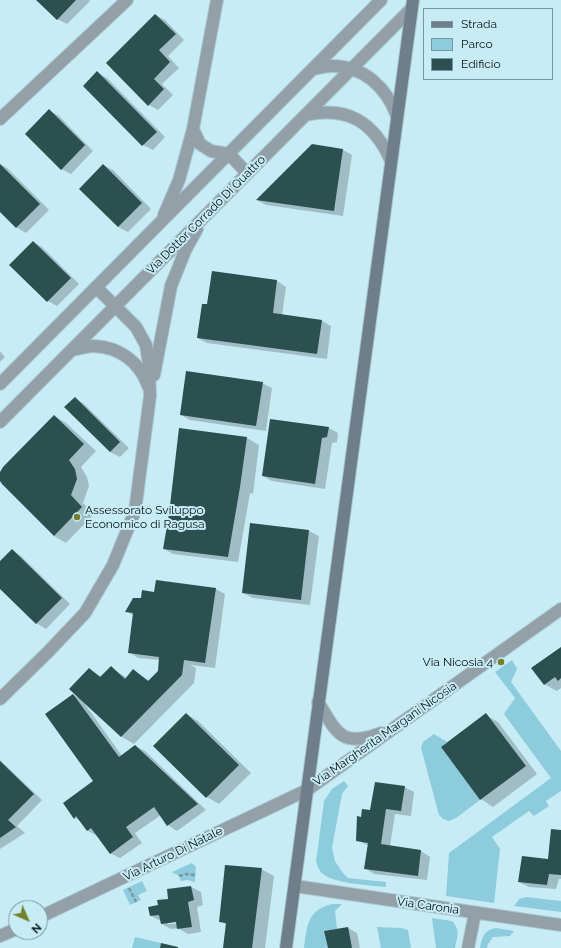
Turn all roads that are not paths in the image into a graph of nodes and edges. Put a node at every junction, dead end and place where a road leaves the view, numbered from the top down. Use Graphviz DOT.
graph roads {
  1 [pos="127,0"];
  2 [pos="217,0"];
  3 [pos="381,0"];
  4 [pos="412,4"];
  5 [pos="313,69"];
  6 [pos="351,69"];
  7 [pos="306,115"];
  8 [pos="397,116"];
  9 [pos="0,119"];
  10 [pos="193,129"];
  11 [pos="229,154"];
  12 [pos="391,161"];
  13 [pos="247,173"];
  14 [pos="204,216"];
  15 [pos="162,221"];
  16 [pos="96,287"];
  17 [pos="116,306"];
  18 [pos="72,350"];
  19 [pos="0,384"];
  20 [pos="150,396"];
  21 [pos="0,422"];
  22 [pos="561,609"];
  23 [pos="0,699"];
  24 [pos="318,702"];
  25 [pos="394,728"];
  26 [pos="306,790"];
  27 [pos="295,886"];
  28 [pos="48,913"];
  29 [pos="475,913"];
  30 [pos="561,925"];
  31 [pos="286,948"];
  32 [pos="468,948"];
  1 -- 9 [label="street"];
  2 -- 10 [label="street"];
  3 -- 5 [label="street"];
  4 -- 6 [label="street, Via Dottor Corrado Di Quattro"];
  4 -- 8 [label="street"];
  5 -- 6 [label="street"];
  5 -- 11 [label="street"];
  6 -- 7 [label="street, Via Dottor Corrado Di Quattro"];
  6 -- 8 [label="street"];
  7 -- 12 [label="street"];
  7 -- 13 [label="street, Via Dottor Corrado Di Quattro"];
  8 -- 12 [label="street"];
  10 -- 11 [label="street"];
  10 -- 15 [label="street"];
  11 -- 13 [label="street"];
  11 -- 15 [label="street"];
  12 -- 24 [label="street"];
  13 -- 14 [label="street, Via Dottor Corrado Di Quattro"];
  14 -- 17 [label="street, Via Dottor Corrado Di Quattro"];
  14 -- 20 [label="street"];
  15 -- 16 [label="street"];
  16 -- 17 [label="street"];
  16 -- 19 [label="street"];
  17 -- 18 [label="street, Via Dottor Corrado Di Quattro"];
  17 -- 20 [label="street"];
  18 -- 20 [label="street"];
  18 -- 21 [label="street, Via Dottor Corrado Di Quattro"];
  20 -- 23 [label="street"];
  22 -- 25 [label="street, Via Margherita Margani Nicosia"];
  24 -- 25 [label="street"];
  24 -- 26 [label="street"];
  25 -- 26 [label="street, Via Margherita Margani Nicosia"];
  26 -- 27 [label="street"];
  26 -- 28 [label="street, Via Arturo Di Natale"];
  27 -- 29 [label="street, Via Caronia"];
  27 -- 31 [label="street"];
  29 -- 30 [label="street, Via Caronia"];
  29 -- 32 [label="street"];
}
